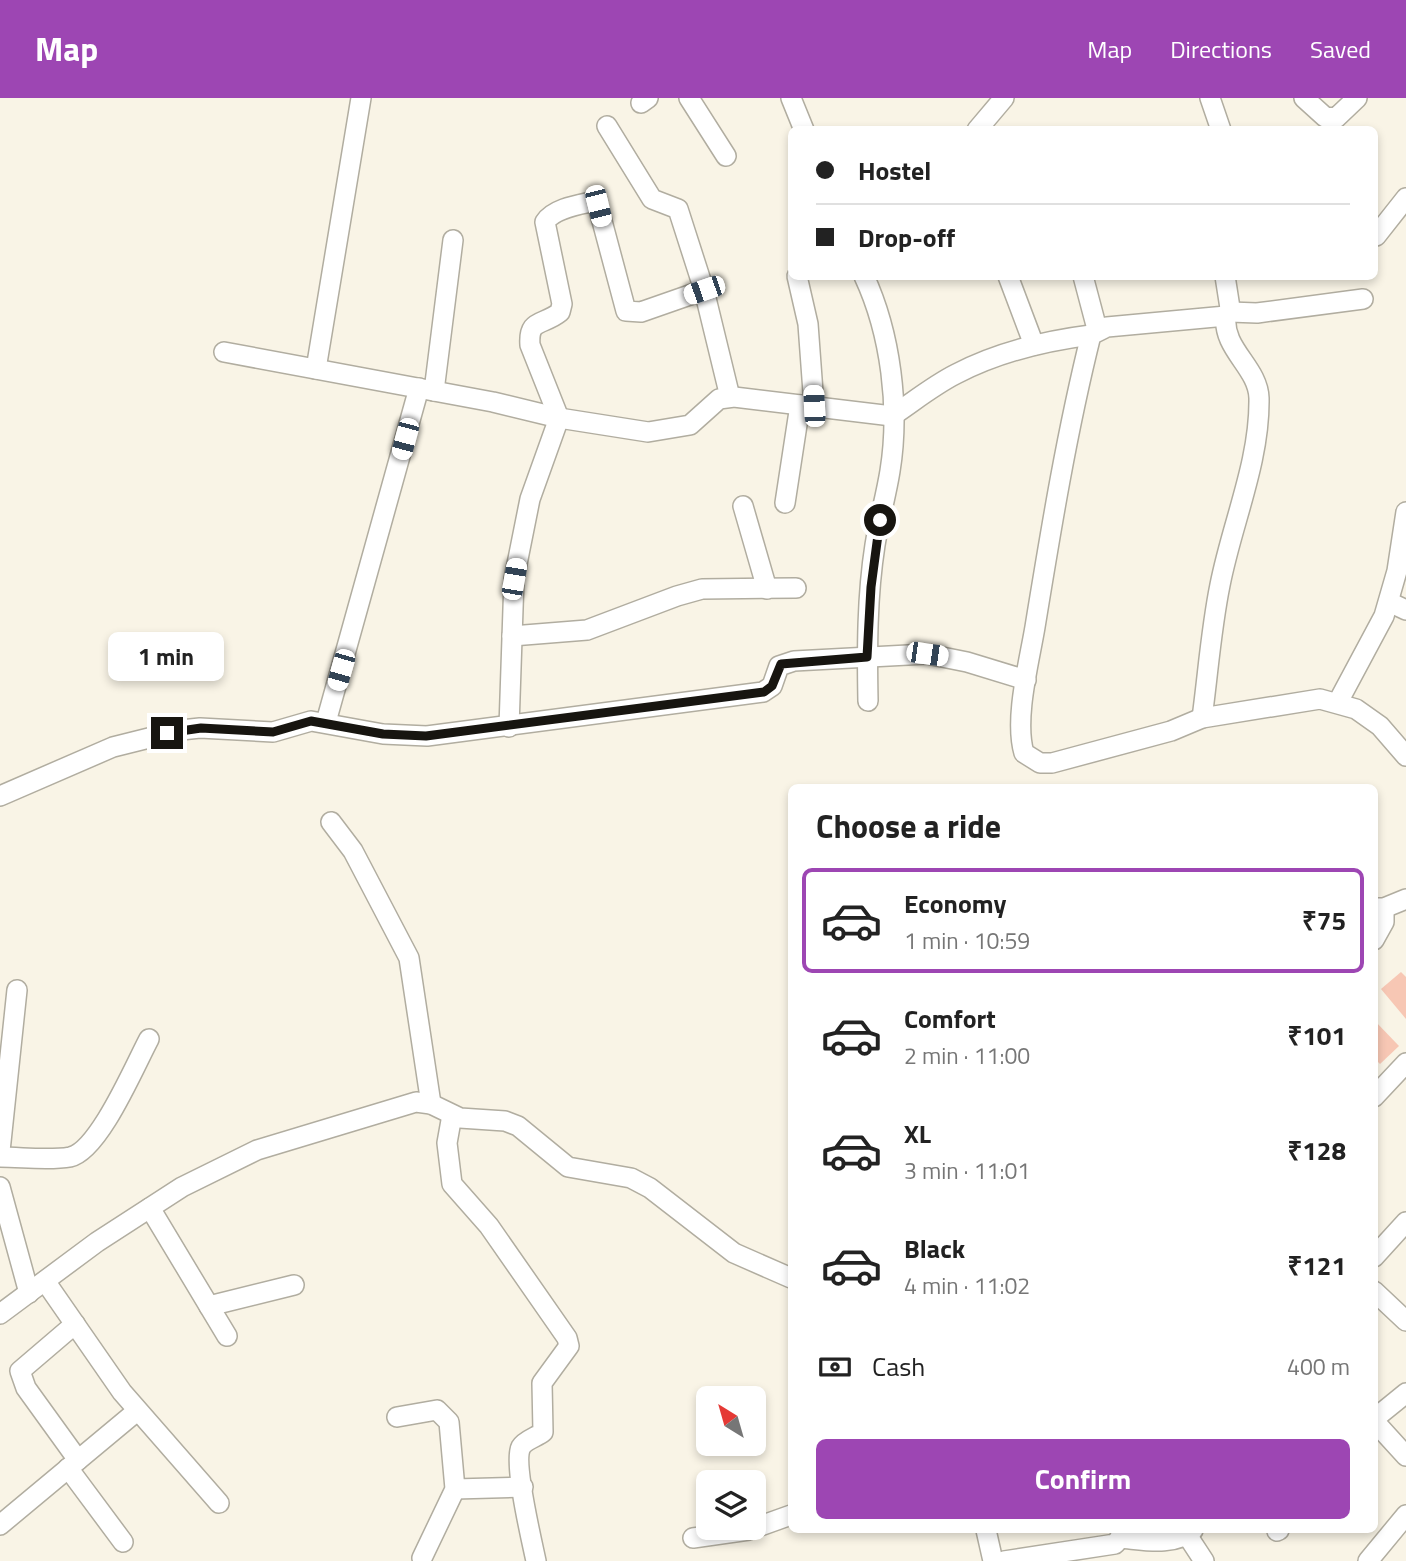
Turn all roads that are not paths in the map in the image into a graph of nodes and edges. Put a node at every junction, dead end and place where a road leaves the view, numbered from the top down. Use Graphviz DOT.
graph roads {
  1 [pos="361,98"];
  2 [pos="689,98"];
  3 [pos="791,98"];
  4 [pos="1004,98"];
  5 [pos="1210,98"];
  6 [pos="1304,98"];
  7 [pos="1357,98"];
  8 [pos="607,126"];
  9 [pos="802,126"];
  10 [pos="980,126"];
  11 [pos="1220,126"];
  12 [pos="726,156"];
  13 [pos="1406,198"];
  14 [pos="1378,235"];
  15 [pos="453,240"];
  16 [pos="798,280"];
  17 [pos="865,280"];
  18 [pos="1010,280"];
  19 [pos="1084,280"];
  20 [pos="1225,280"];
  21 [pos="704,290"];
  22 [pos="1363,299"];
  23 [pos="1228,314"];
  24 [pos="1094,332"];
  25 [pos="1034,345"];
  26 [pos="225,352"];
  27 [pos="316,369"];
  28 [pos="427,389"];
  29 [pos="730,397"];
  30 [pos="807,405"];
  31 [pos="892,416"];
  32 [pos="559,418"];
  33 [pos="785,503"];
  34 [pos="743,506"];
  35 [pos="1406,512"];
  36 [pos="796,588"];
  37 [pos="767,589"];
  38 [pos="1397,606"];
  39 [pos="512,636"];
  40 [pos="867,657"];
  41 [pos="1026,680"];
  42 [pos="868,701"];
  43 [pos="1338,702"];
  44 [pos="1202,718"];
  45 [pos="326,722"];
  46 [pos="509,727"];
  47 [pos="1406,756"];
  48 [pos="0,796"];
  49 [pos="331,822"];
  50 [pos="1406,900"];
  51 [pos="1379,908"];
  52 [pos="1378,933"];
  53 [pos="17,990"];
  54 [pos="149,1039"];
  55 [pos="1406,1063"];
  56 [pos="1378,1093"];
  57 [pos="432,1104"];
  58 [pos="453,1115"];
  59 [pos="0,1151"];
  60 [pos="0,1157"];
  61 [pos="0,1187"];
  62 [pos="149,1208"];
  63 [pos="1406,1222"];
  64 [pos="1378,1253"];
  65 [pos="788,1277"];
  66 [pos="294,1285"];
  67 [pos="37,1287"];
  68 [pos="1378,1295"];
  69 [pos="209,1306"];
  70 [pos="0,1314"];
  71 [pos="1406,1321"];
  72 [pos="75,1324"];
  73 [pos="227,1336"];
  74 [pos="1406,1393"];
  75 [pos="137,1411"];
  76 [pos="397,1417"];
  77 [pos="1378,1417"];
  78 [pos="1378,1424"];
  79 [pos="1406,1456"];
  80 [pos="73,1464"];
  81 [pos="523,1487"];
  82 [pos="455,1489"];
  83 [pos="219,1503"];
  84 [pos="788,1516"];
  85 [pos="1404,1522"];
  86 [pos="0,1525"];
  87 [pos="987,1533"];
  88 [pos="1187,1533"];
  89 [pos="1191,1533"];
  90 [pos="1121,1534"];
  91 [pos="694,1538"];
  92 [pos="123,1542"];
  93 [pos="422,1558"];
  94 [pos="536,1561"];
  95 [pos="993,1561"];
  96 [pos="1004,1561"];
  97 [pos="1205,1561"];
  98 [pos="1368,1561"];
  1 -- 27 [label="street"];
  2 -- 12 [label="street"];
  3 -- 9 [label="street"];
  4 -- 10 [label="street"];
  5 -- 11 [label="street"];
  6 -- 7 [label="street"];
  8 -- 21 [label="street"];
  13 -- 14 [label="street"];
  15 -- 28 [label="street"];
  16 -- 30 [label="street"];
  17 -- 31 [label="street"];
  18 -- 25 [label="street"];
  19 -- 24 [label="street"];
  20 -- 23 [label="street"];
  21 -- 29 [label="street"];
  21 -- 32 [label="street"];
  22 -- 23 [label="street"];
  23 -- 24 [label="street"];
  23 -- 44 [label="street"];
  24 -- 25 [label="street"];
  24 -- 41 [label="street"];
  25 -- 31 [label="street"];
  26 -- 27 [label="street"];
  27 -- 28 [label="street"];
  28 -- 32 [label="street"];
  28 -- 45 [label="street"];
  29 -- 30 [label="street"];
  29 -- 32 [label="street"];
  30 -- 31 [label="street"];
  30 -- 33 [label="street"];
  31 -- 40 [label="street"];
  32 -- 39 [label="street"];
  34 -- 37 [label="street"];
  35 -- 38 [label="street"];
  36 -- 37 [label="street"];
  37 -- 39 [label="street"];
  38 -- 43 [label="street"];
  39 -- 46 [label="street"];
  40 -- 41 [label="street"];
  40 -- 42 [label="street"];
  40 -- 46 [label="street"];
  41 -- 44 [label="street"];
  43 -- 44 [label="street"];
  43 -- 47 [label="street"];
  45 -- 46 [label="street"];
  45 -- 48 [label="street"];
  49 -- 57 [label="street"];
  50 -- 51 [label="street"];
  51 -- 52 [label="street"];
  53 -- 59 [label="street"];
  54 -- 60 [label="street"];
  55 -- 56 [label="street"];
  57 -- 58 [label="street"];
  57 -- 62 [label="street"];
  58 -- 65 [label="street"];
  58 -- 81 [label="street"];
  61 -- 67 [label="street"];
  62 -- 67 [label="street"];
  62 -- 69 [label="street"];
  63 -- 64 [label="street"];
  66 -- 69 [label="street"];
  67 -- 70 [label="street"];
  67 -- 72 [label="street"];
  68 -- 71 [label="street"];
  69 -- 73 [label="street"];
  72 -- 75 [label="street"];
  72 -- 80 [label="street"];
  74 -- 77 [label="street"];
  75 -- 80 [label="street"];
  75 -- 83 [label="street"];
  76 -- 82 [label="street"];
  78 -- 79 [label="street"];
  80 -- 86 [label="street"];
  80 -- 92 [label="street"];
  81 -- 82 [label="street"];
  81 -- 94 [label="street"];
  82 -- 93 [label="street"];
  84 -- 91 [label="street"];
  85 -- 98 [label="street"];
  87 -- 95 [label="street"];
  88 -- 90 [label="street"];
  89 -- 97 [label="street"];
  90 -- 96 [label="street"];
}
